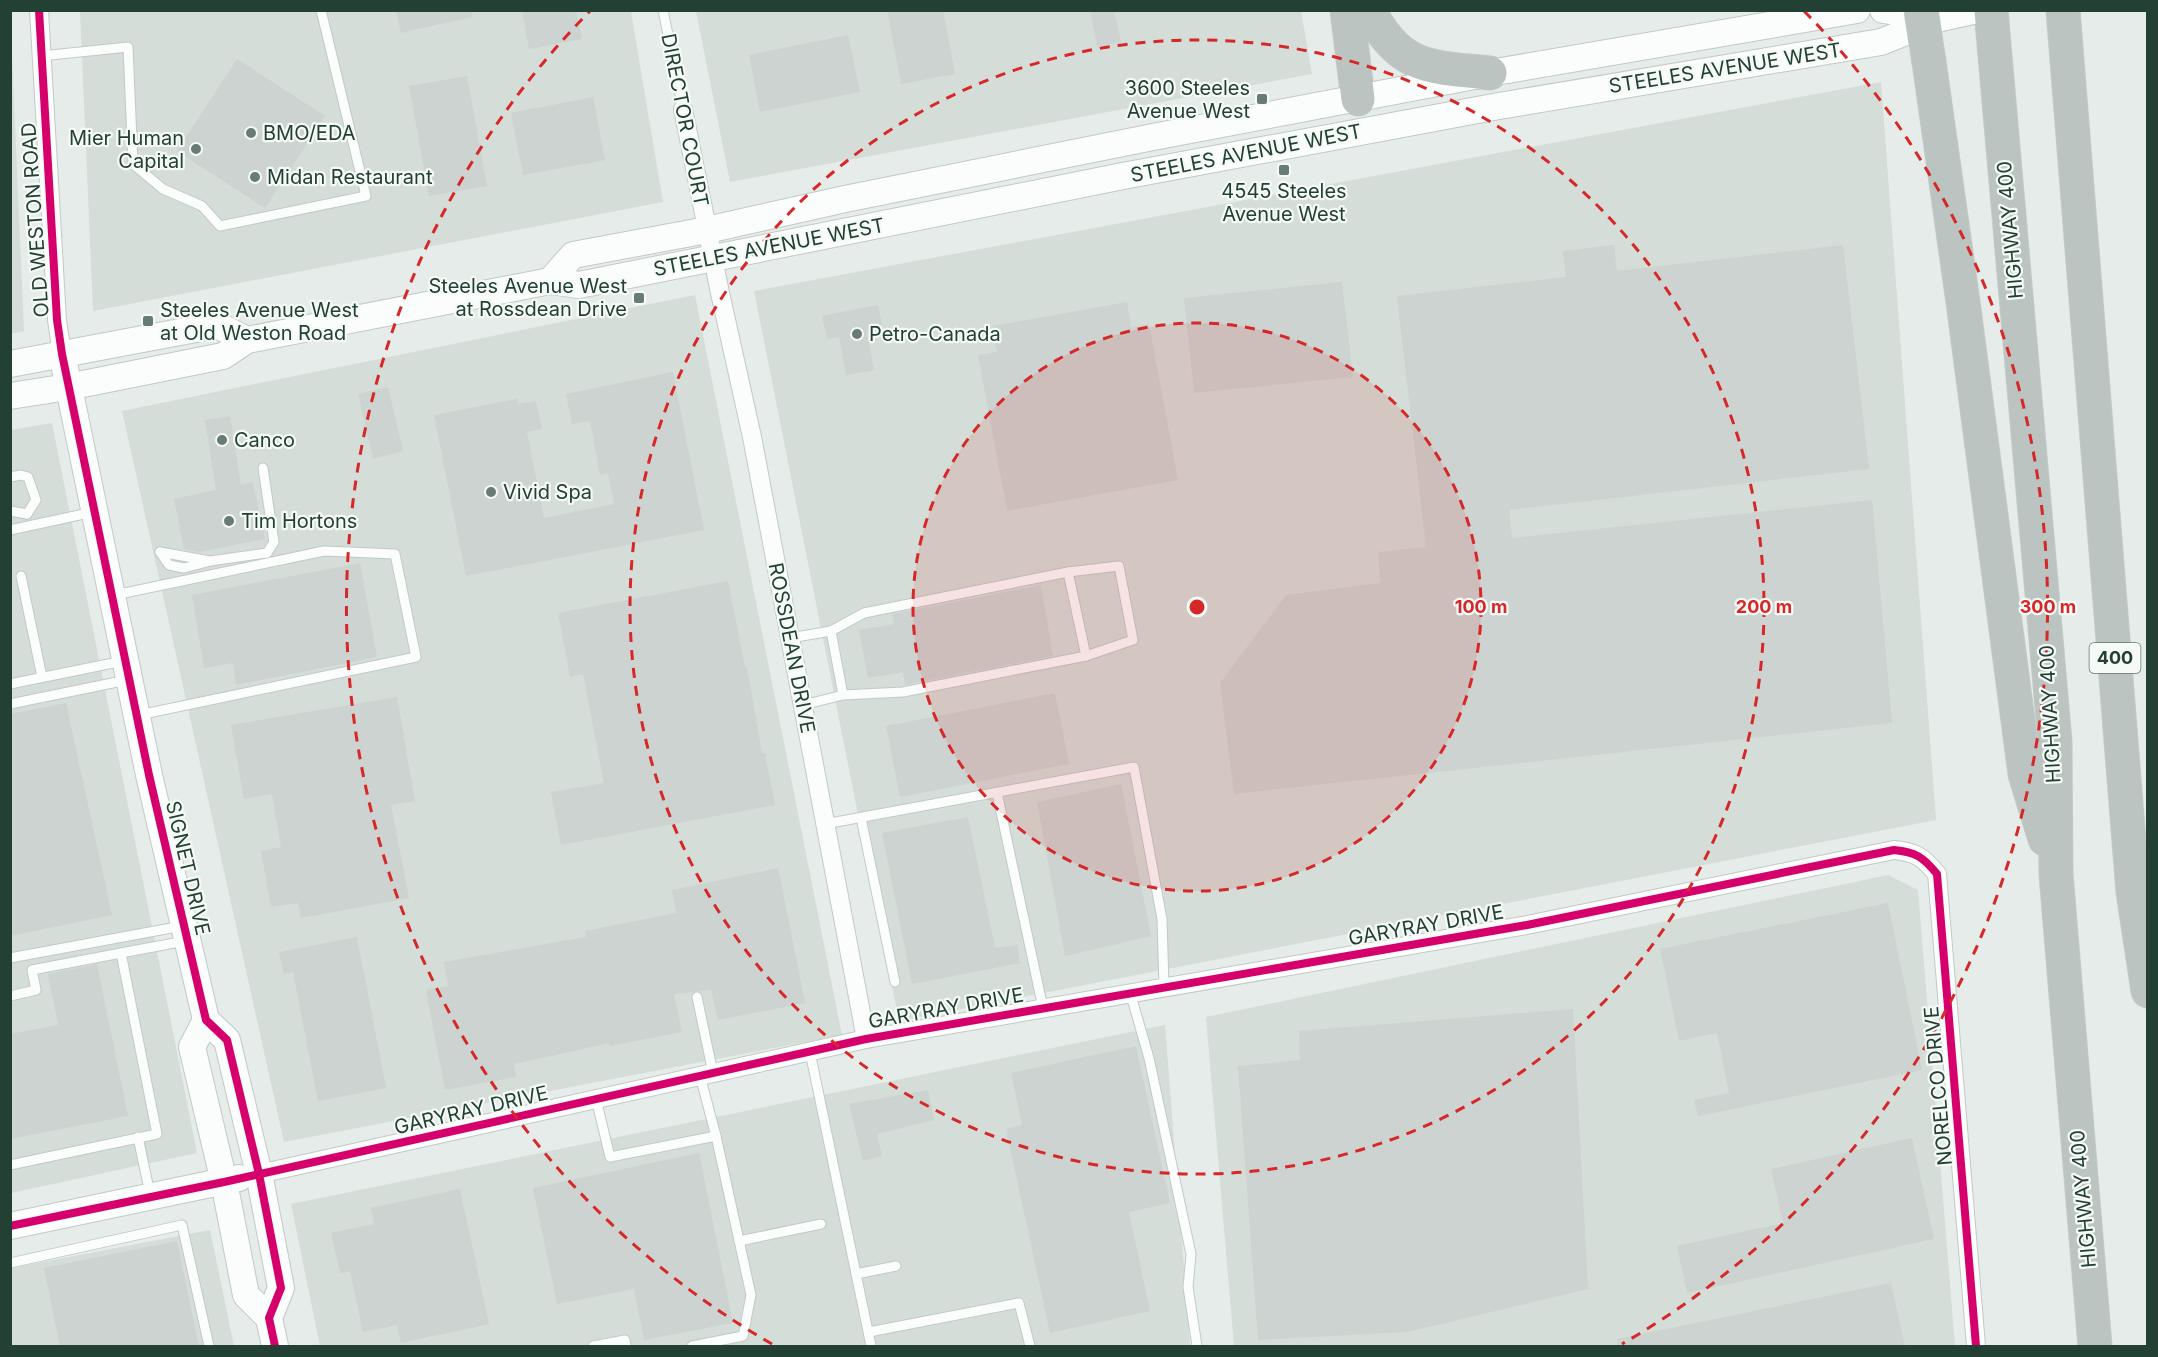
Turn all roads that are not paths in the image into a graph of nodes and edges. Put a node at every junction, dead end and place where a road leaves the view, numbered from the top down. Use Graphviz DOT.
graph roads {
  1 [pos="39,10"];
  2 [pos="321,10"];
  3 [pos="663,10"];
  4 [pos="1347,10"];
  5 [pos="1369,10"];
  6 [pos="1857,10"];
  7 [pos="1883,10"];
  8 [pos="1977,10"];
  9 [pos="1991,10"];
  10 [pos="1931,14"];
  11 [pos="2064,25"];
  12 [pos="41,56"];
  13 [pos="1490,73"];
  14 [pos="1358,99"];
  15 [pos="683,109"];
  16 [pos="1360,132"];
  17 [pos="707,230"];
  18 [pos="713,258"];
  19 [pos="550,281"];
  20 [pos="247,340"];
  21 [pos="62,354"];
  22 [pos="10,364"];
  23 [pos="68,387"];
  24 [pos="10,396"];
  25 [pos="262,468"];
  26 [pos="10,477"];
  27 [pos="10,511"];
  28 [pos="94,512"];
  29 [pos="27,514"];
  30 [pos="29,526"];
  31 [pos="10,530"];
  32 [pos="160,552"];
  33 [pos="1068,572"];
  34 [pos="21,576"];
  35 [pos="112,596"];
  36 [pos="831,631"];
  37 [pos="790,638"];
  38 [pos="1086,656"];
  39 [pos="127,670"];
  40 [pos="42,677"];
  41 [pos="10,684"];
  42 [pos="843,695"];
  43 [pos="10,704"];
  44 [pos="803,705"];
  45 [pos="137,715"];
  46 [pos="997,793"];
  47 [pos="861,818"];
  48 [pos="825,824"];
  49 [pos="1894,850"];
  50 [pos="2056,874"];
  51 [pos="186,933"];
  52 [pos="121,953"];
  53 [pos="10,958"];
  54 [pos="895,982"];
  55 [pos="1164,987"];
  56 [pos="2148,991"];
  57 [pos="1130,992"];
  58 [pos="10,996"];
  59 [pos="697,997"];
  60 [pos="1042,1008"];
  61 [pos="206,1020"];
  62 [pos="866,1039"];
  63 [pos="810,1052"];
  64 [pos="706,1075"];
  65 [pos="596,1099"];
  66 [pos="716,1136"];
  67 [pos="138,1137"];
  68 [pos="10,1165"];
  69 [pos="259,1174"];
  70 [pos="224,1182"];
  71 [pos="151,1197"];
  72 [pos="821,1224"];
  73 [pos="10,1226"];
  74 [pos="739,1241"];
  75 [pos="10,1263"];
  76 [pos="896,1266"];
  77 [pos="856,1274"];
  78 [pos="269,1318"];
  79 [pos="869,1332"];
  80 [pos="209,1347"];
  81 [pos="275,1347"];
  82 [pos="593,1347"];
  83 [pos="626,1347"];
  84 [pos="692,1347"];
  85 [pos="871,1347"];
  86 [pos="1030,1347"];
  87 [pos="1197,1347"];
  88 [pos="1976,1347"];
  89 [pos="2095,1347"];
  1 -- 12 [label="street, OLD WESTON ROAD"];
  2 -- 12 [label="lane"];
  3 -- 15 [label="lane, DIRECTOR COURT"];
  4 -- 14 [label="highway"];
  5 -- 13 [label="highway"];
  6 -- 13 [label="main road, STEELES AVENUE WEST"];
  7 -- 10 [label="main road, STEELES AVENUE WEST"];
  8 -- 10 [label="main road, STEELES AVENUE WEST"];
  9 -- 50 [label="highway, HIGHWAY 400"];
  10 -- 16 [label="main road, STEELES AVENUE WEST"];
  10 -- 50 [label="highway, bridge"];
  11 -- 56 [label="highway, 400"];
  12 -- 21 [label="street, OLD WESTON ROAD"];
  13 -- 14 [label="main road, STEELES AVENUE WEST"];
  14 -- 16 [label="main road"];
  14 -- 17 [label="main road, STEELES AVENUE WEST"];
  15 -- 17 [label="street, DIRECTOR COURT"];
  16 -- 18 [label="main road, STEELES AVENUE WEST"];
  17 -- 18 [label="street, DIRECTOR COURT"];
  17 -- 19 [label="main road, STEELES AVENUE WEST"];
  18 -- 19 [label="main road, STEELES AVENUE WEST"];
  18 -- 37 [label="street, ROSSDEAN DRIVE"];
  19 -- 20 [label="main road, STEELES AVENUE WEST"];
  20 -- 21 [label="main road"];
  20 -- 23 [label="main road, STEELES AVENUE WEST"];
  21 -- 22 [label="main road"];
  21 -- 23 [label="main road, SIGNET DRIVE"];
  23 -- 24 [label="main road, STEELES AVENUE WEST"];
  23 -- 28 [label="main road, SIGNET DRIVE"];
  25 -- 32 [label="lane"];
  26 -- 29 [label="lane"];
  27 -- 29 [label="lane"];
  28 -- 30 [label="lane"];
  28 -- 35 [label="main road, SIGNET DRIVE"];
  29 -- 30 [label="lane"];
  30 -- 31 [label="lane"];
  33 -- 36 [label="lane"];
  33 -- 38 [label="lane"];
  33 -- 38 [label="lane"];
  34 -- 40 [label="lane"];
  35 -- 39 [label="main road, SIGNET DRIVE"];
  35 -- 45 [label="lane"];
  36 -- 37 [label="lane"];
  36 -- 42 [label="lane"];
  37 -- 44 [label="street, ROSSDEAN DRIVE"];
  38 -- 42 [label="lane"];
  39 -- 40 [label="lane"];
  39 -- 43 [label="lane"];
  39 -- 45 [label="main road, SIGNET DRIVE"];
  40 -- 41 [label="lane"];
  42 -- 44 [label="lane"];
  44 -- 48 [label="street, ROSSDEAN DRIVE"];
  45 -- 51 [label="main road, SIGNET DRIVE"];
  46 -- 47 [label="lane"];
  46 -- 55 [label="lane"];
  46 -- 60 [label="lane"];
  47 -- 48 [label="lane"];
  47 -- 54 [label="lane"];
  48 -- 62 [label="street, ROSSDEAN DRIVE"];
  49 -- 55 [label="street, GARYRAY DRIVE"];
  49 -- 88 [label="street, NORELCO DRIVE"];
  50 -- 89 [label="highway, HIGHWAY 400"];
  51 -- 52 [label="lane"];
  51 -- 53 [label="lane"];
  51 -- 61 [label="main road, SIGNET DRIVE"];
  52 -- 58 [label="lane"];
  52 -- 67 [label="lane"];
  55 -- 57 [label="street, GARYRAY DRIVE"];
  57 -- 60 [label="street, GARYRAY DRIVE"];
  57 -- 87 [label="lane"];
  59 -- 64 [label="lane"];
  60 -- 62 [label="street, GARYRAY DRIVE"];
  61 -- 69 [label="main road"];
  61 -- 70 [label="main road"];
  62 -- 63 [label="street, GARYRAY DRIVE"];
  63 -- 64 [label="street, GARYRAY DRIVE"];
  63 -- 77 [label="lane"];
  64 -- 65 [label="street, GARYRAY DRIVE"];
  64 -- 66 [label="lane"];
  65 -- 66 [label="lane"];
  65 -- 69 [label="street, GARYRAY DRIVE"];
  66 -- 74 [label="lane"];
  67 -- 68 [label="lane"];
  67 -- 71 [label="lane"];
  69 -- 70 [label="main road, GARYRAY DRIVE"];
  69 -- 78 [label="main road"];
  70 -- 71 [label="main road, GARYRAY DRIVE"];
  70 -- 78 [label="main road"];
  71 -- 73 [label="main road, GARYRAY DRIVE"];
  72 -- 74 [label="lane"];
  74 -- 84 [label="lane"];
  75 -- 80 [label="lane"];
  76 -- 77 [label="lane"];
  77 -- 79 [label="lane"];
  78 -- 81 [label="main road"];
  79 -- 85 [label="lane"];
  79 -- 86 [label="lane"];
  82 -- 83 [label="lane"];
}
